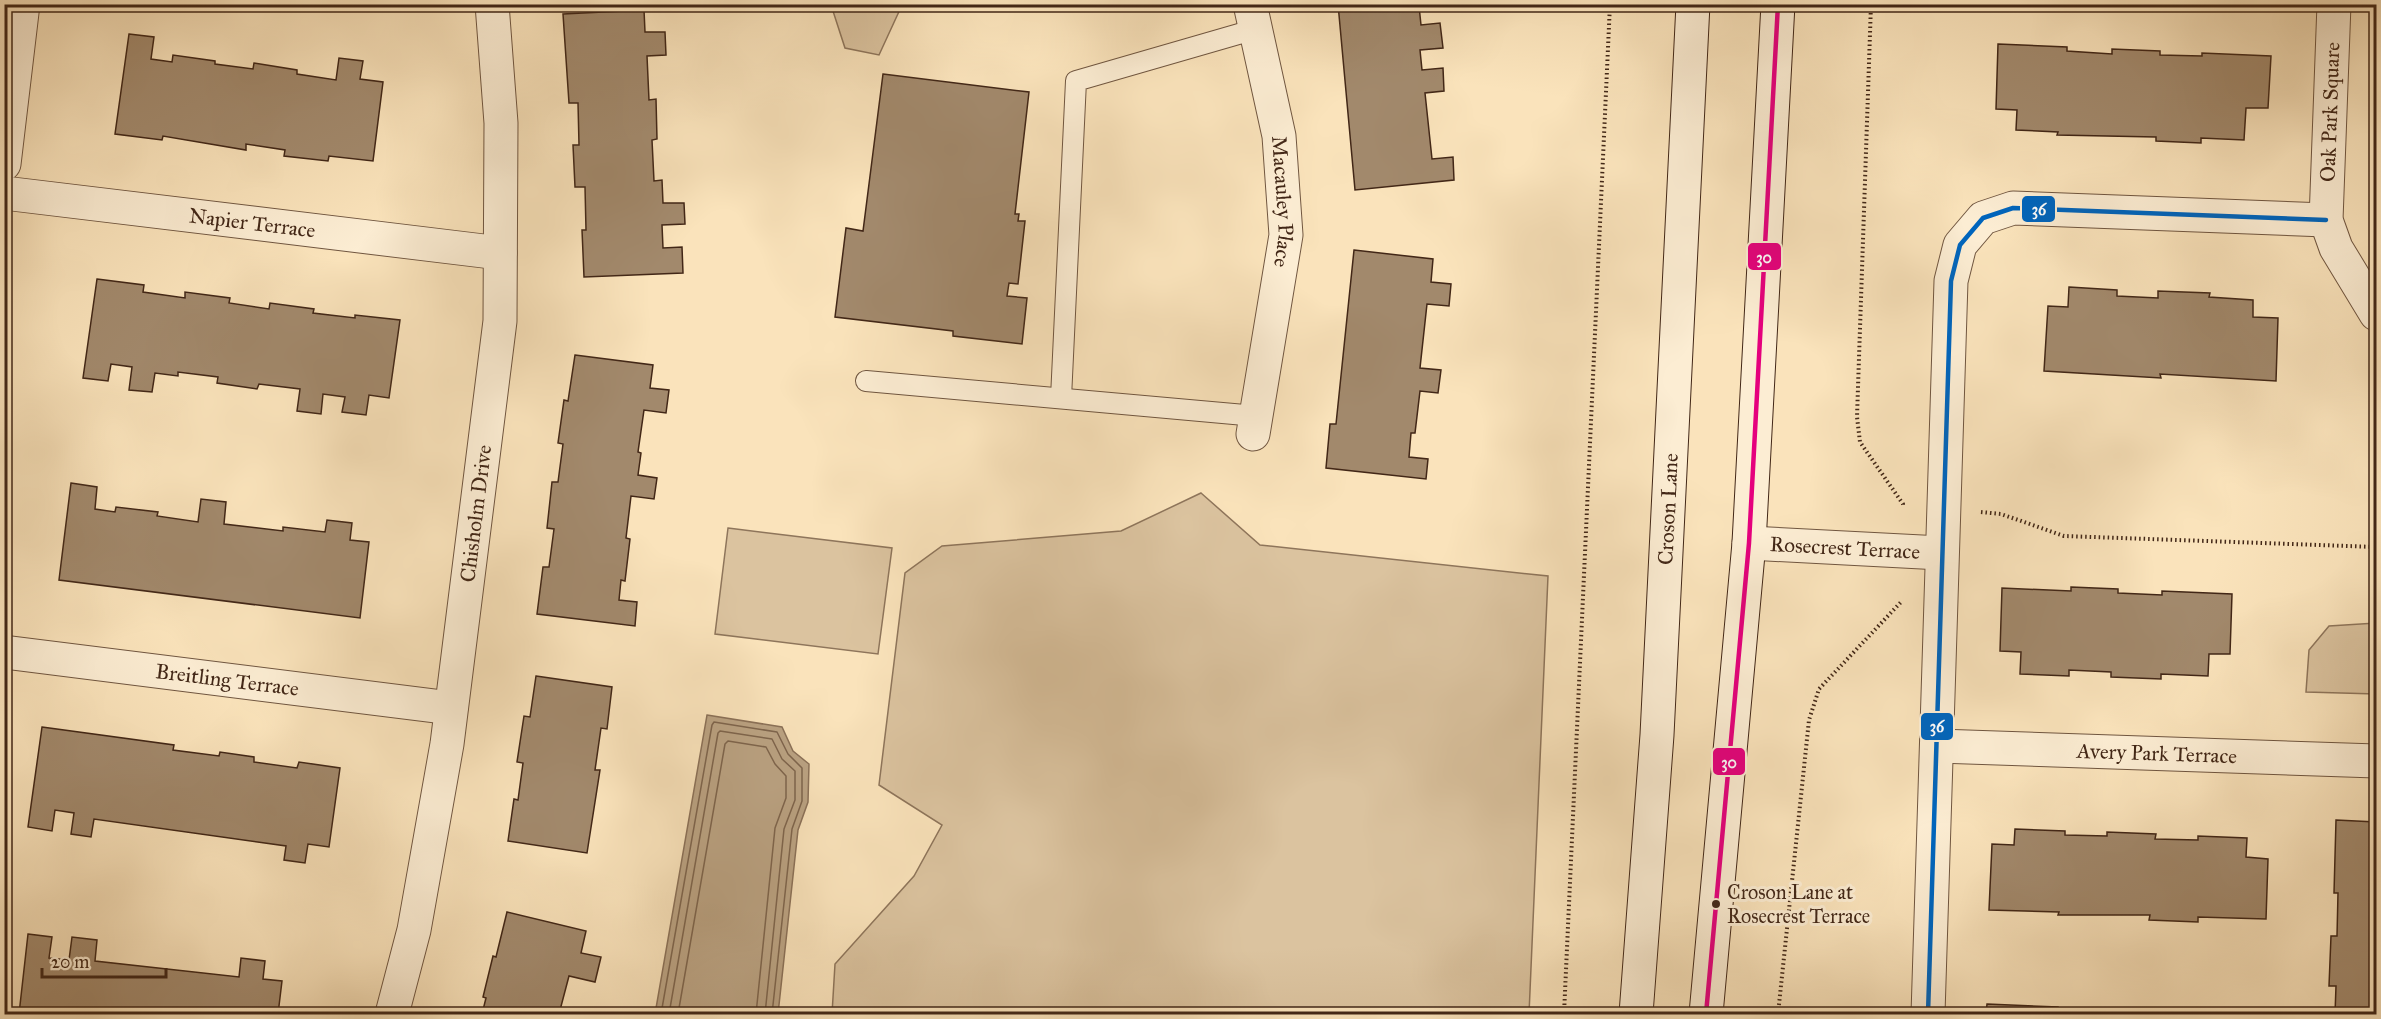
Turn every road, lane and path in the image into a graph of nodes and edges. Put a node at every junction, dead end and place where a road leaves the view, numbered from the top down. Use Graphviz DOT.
graph roads {
  1 [pos="23,4"];
  2 [pos="492,4"];
  3 [pos="1610,4"];
  4 [pos="1693,4"];
  5 [pos="1778,4"];
  6 [pos="2334,4"];
  7 [pos="1253,17"];
  8 [pos="4,164"];
  9 [pos="4,194"];
  10 [pos="2326,220"];
  11 [pos="500,253"];
  12 [pos="2376,314"];
  13 [pos="866,381"];
  14 [pos="1061,398"];
  15 [pos="1254,425"];
  16 [pos="1903,504"];
  17 [pos="1943,508"];
  18 [pos="1749,543"];
  19 [pos="2376,547"];
  20 [pos="1941,553"];
  21 [pos="4,652"];
  22 [pos="451,708"];
  23 [pos="1938,746"];
  24 [pos="2376,761"];
  25 [pos="392,1014"];
  26 [pos="1564,1014"];
  27 [pos="1636,1014"];
  28 [pos="1706,1014"];
  29 [pos="1928,1014"];
  1 -- 8 [label="street"];
  2 -- 11 [label="street, Chisholm Drive"];
  3 -- 26 [label="path"];
  4 -- 27 [label="street, Croson Lane"];
  5 -- 18 [label="street"];
  6 -- 10 [label="street, Oak Park Square"];
  7 -- 14 [label="lane"];
  7 -- 15 [label="street, Macauley Place"];
  9 -- 11 [label="street, Napier Terrace"];
  10 -- 12 [label="street, Oak Park Square"];
  10 -- 17 [label="street"];
  11 -- 22 [label="street, Chisholm Drive"];
  13 -- 14 [label="lane"];
  14 -- 15 [label="lane"];
  16 -- 17 [label="path"];
  17 -- 19 [label="path"];
  17 -- 20 [label="street"];
  18 -- 20 [label="street, Rosecrest Terrace"];
  18 -- 28 [label="street"];
  20 -- 23 [label="street"];
  21 -- 22 [label="street, Breitling Terrace"];
  22 -- 25 [label="street, Chisholm Drive"];
  23 -- 24 [label="street, Avery Park Terrace"];
  23 -- 29 [label="street"];
}
